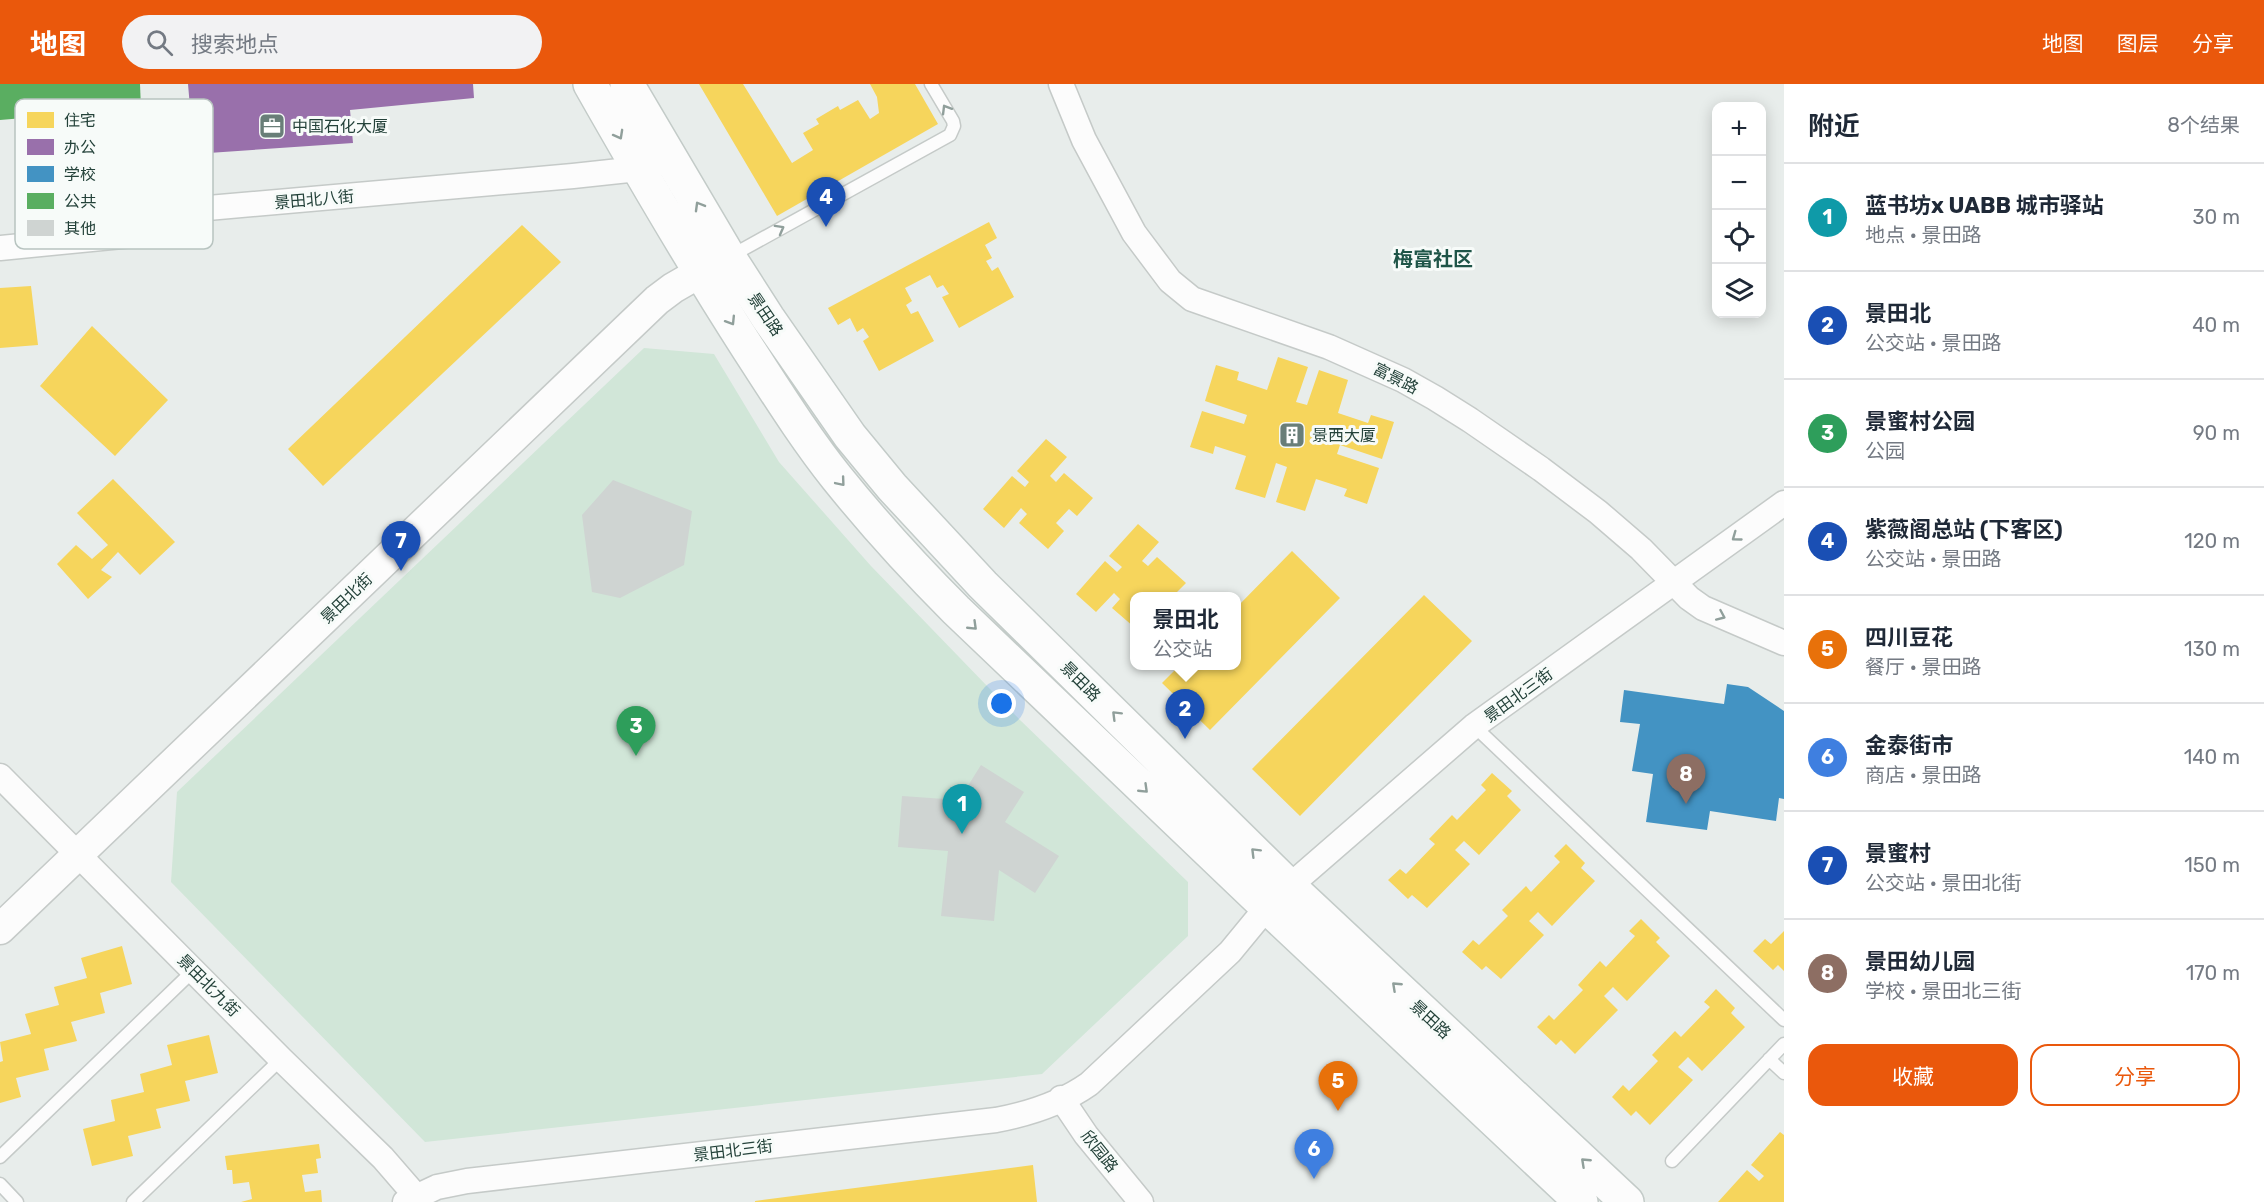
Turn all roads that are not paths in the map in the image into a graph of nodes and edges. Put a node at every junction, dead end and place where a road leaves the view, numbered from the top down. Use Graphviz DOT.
graph roads {
  1 [pos="590,84"];
  2 [pos="627,84"];
  3 [pos="931,84"];
  4 [pos="1061,84"];
  5 [pos="638,169"];
  6 [pos="213,208"];
  7 [pos="15,247"];
  8 [pos="0,248"];
  9 [pos="729,257"];
  10 [pos="700,272"];
  11 [pos="1784,503"];
  12 [pos="1674,583"];
  13 [pos="1784,643"];
  14 [pos="1474,726"];
  15 [pos="0,776"];
  16 [pos="78,854"];
  17 [pos="1278,896"];
  18 [pos="0,929"];
  19 [pos="194,970"];
  20 [pos="1784,1020"];
  21 [pos="1784,1044"];
  22 [pos="281,1059"];
  23 [pos="1769,1059"];
  24 [pos="1784,1073"];
  25 [pos="1061,1098"];
  26 [pos="0,1157"];
  27 [pos="1672,1161"];
  28 [pos="0,1184"];
  29 [pos="411,1199"];
  30 [pos="17,1202"];
  31 [pos="132,1202"];
  32 [pos="1141,1202"];
  33 [pos="1581,1202"];
  34 [pos="1627,1202"];
  1 -- 5 [label="main road, 景田路, one-way"];
  9 -- 2 [label="main road, 景田路, one-way"];
  9 -- 3 [label="lane, one-way"];
  4 -- 12 [label="street, 富景路"];
  5 -- 6 [label="street, 景田北八街"];
  5 -- 10 [label="main road, 景田路"];
  7 -- 8 [label="street, 景田北八街"];
  9 -- 10 [label="street, 景田北街"];
  17 -- 9 [label="main road, 景田路, one-way"];
  10 -- 16 [label="street, 景田北街"];
  10 -- 17 [label="main road, 景田路, one-way"];
  11 -- 12 [label="street, 景田北三街, one-way"];
  12 -- 13 [label="street, 富景路, one-way"];
  12 -- 14 [label="street, 景田北三街"];
  14 -- 17 [label="street, 景田北三街"];
  14 -- 20 [label="lane"];
  15 -- 16 [label="street, 景田北九街"];
  16 -- 18 [label="street, 景田北街"];
  16 -- 19 [label="street, 景田北九街"];
  17 -- 25 [label="street, 景田北三街"];
  17 -- 33 [label="main road, 景田路"];
  34 -- 17 [label="main road, 景田路, one-way"];
  19 -- 22 [label="street, 景田北九街"];
  19 -- 26 [label="lane"];
  21 -- 23 [label="lane"];
  22 -- 29 [label="street, 景田北九街"];
  22 -- 31 [label="lane"];
  23 -- 24 [label="lane"];
  23 -- 27 [label="lane"];
  25 -- 29 [label="street, 景田北三街"];
  25 -- 32 [label="street, 欣园路"];
  28 -- 30 [label="lane"];
}
